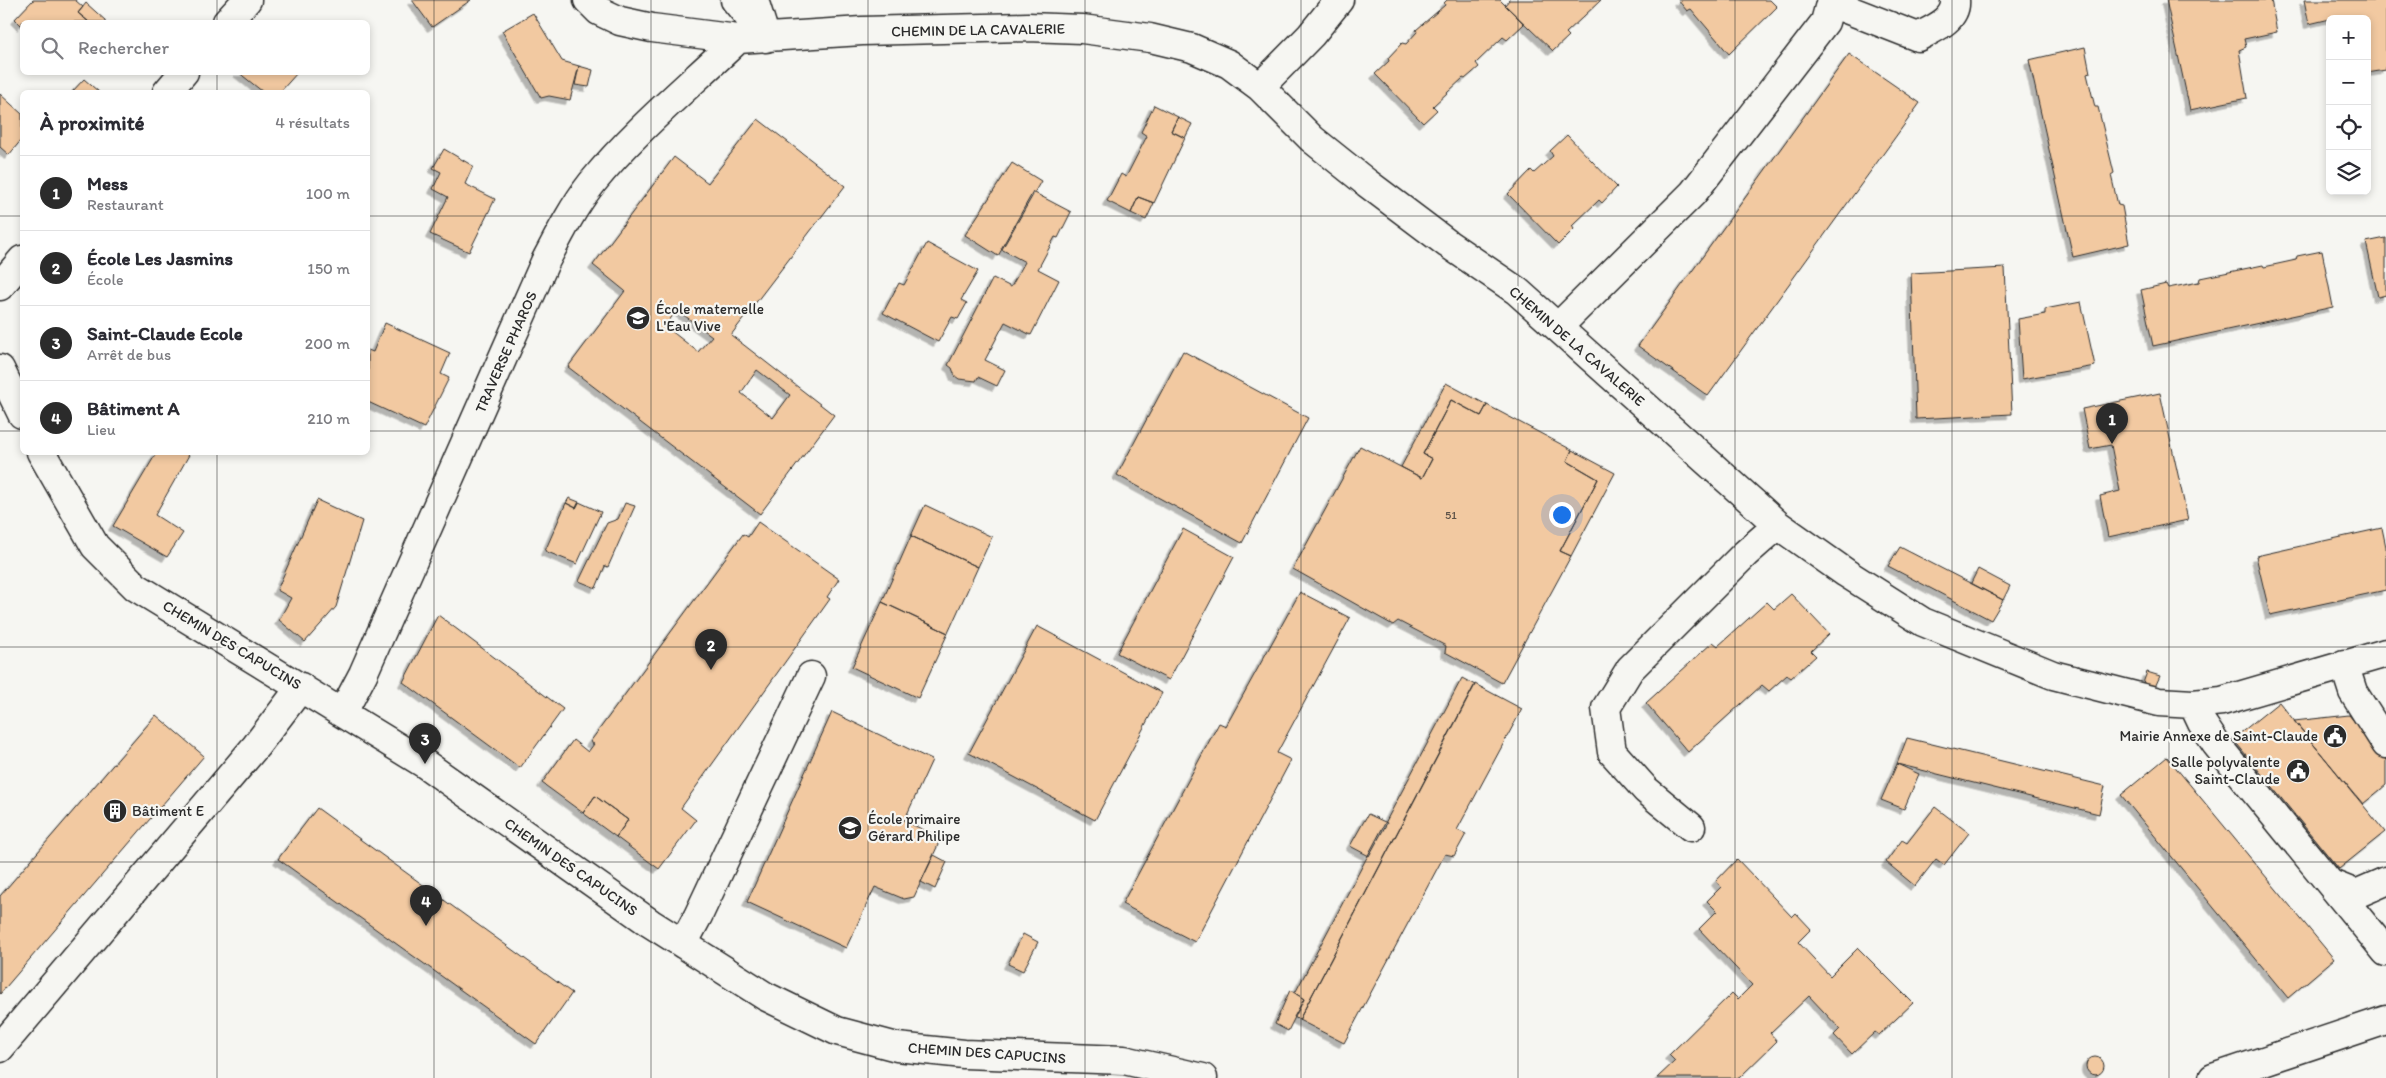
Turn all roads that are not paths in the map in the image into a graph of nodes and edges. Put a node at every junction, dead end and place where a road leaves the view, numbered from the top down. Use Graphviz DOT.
graph roads {
  1 [pos="247,0"];
  2 [pos="588,0"];
  3 [pos="735,0"];
  4 [pos="754,0"];
  5 [pos="1339,0"];
  6 [pos="1955,0"];
  7 [pos="1831,1"];
  8 [pos="229,20"];
  9 [pos="766,38"];
  10 [pos="738,39"];
  11 [pos="181,75"];
  12 [pos="1260,87"];
  13 [pos="169,90"];
  14 [pos="20,262"];
  15 [pos="0,286"];
  16 [pos="1558,327"];
  17 [pos="0,369"];
  18 [pos="20,410"];
  19 [pos="44,455"];
  20 [pos="1778,524"];
  21 [pos="2386,653"];
  22 [pos="2344,664"];
  23 [pos="811,676"];
  24 [pos="301,687"];
  25 [pos="2193,704"];
  26 [pos="344,712"];
  27 [pos="2386,744"];
  28 [pos="1691,827"];
  29 [pos="2386,881"];
  30 [pos="2332,884"];
  31 [pos="683,944"];
  32 [pos="2386,952"];
  33 [pos="2386,1020"];
  34 [pos="0,1048"];
  35 [pos="1203,1078"];
  36 [pos="2212,1078"];
  1 -- 8 [label="street"];
  2 -- 10 [label="street, CHEMIN DE LA CAVALERIE"];
  3 -- 9 [label="street"];
  4 -- 9 [label="street"];
  5 -- 12 [label="street"];
  6 -- 7 [label="street"];
  7 -- 16 [label="street"];
  9 -- 10 [label="street, CHEMIN DE LA CAVALERIE"];
  9 -- 12 [label="street, CHEMIN DE LA CAVALERIE"];
  10 -- 26 [label="street, TRAVERSE PHAROS"];
  11 -- 13 [label="street"];
  12 -- 16 [label="street, CHEMIN DE LA CAVALERIE"];
  14 -- 15 [label="street"];
  16 -- 20 [label="street, CHEMIN DE LA CAVALERIE"];
  17 -- 18 [label="street"];
  19 -- 24 [label="street, CHEMIN DES CAPUCINS"];
  20 -- 25 [label="street, CHEMIN DE LA CAVALERIE"];
  20 -- 28 [label="street"];
  21 -- 22 [label="street, CHEMIN DE LA CAVALERIE"];
  22 -- 25 [label="street, CHEMIN DE LA CAVALERIE"];
  22 -- 27 [label="street"];
  23 -- 31 [label="street"];
  24 -- 26 [label="street, CHEMIN DES CAPUCINS"];
  24 -- 34 [label="street"];
  25 -- 30 [label="street"];
  26 -- 31 [label="street, CHEMIN DES CAPUCINS"];
  29 -- 30 [label="street"];
  30 -- 32 [label="street"];
  31 -- 35 [label="street, CHEMIN DES CAPUCINS"];
  33 -- 36 [label="street"];
}
